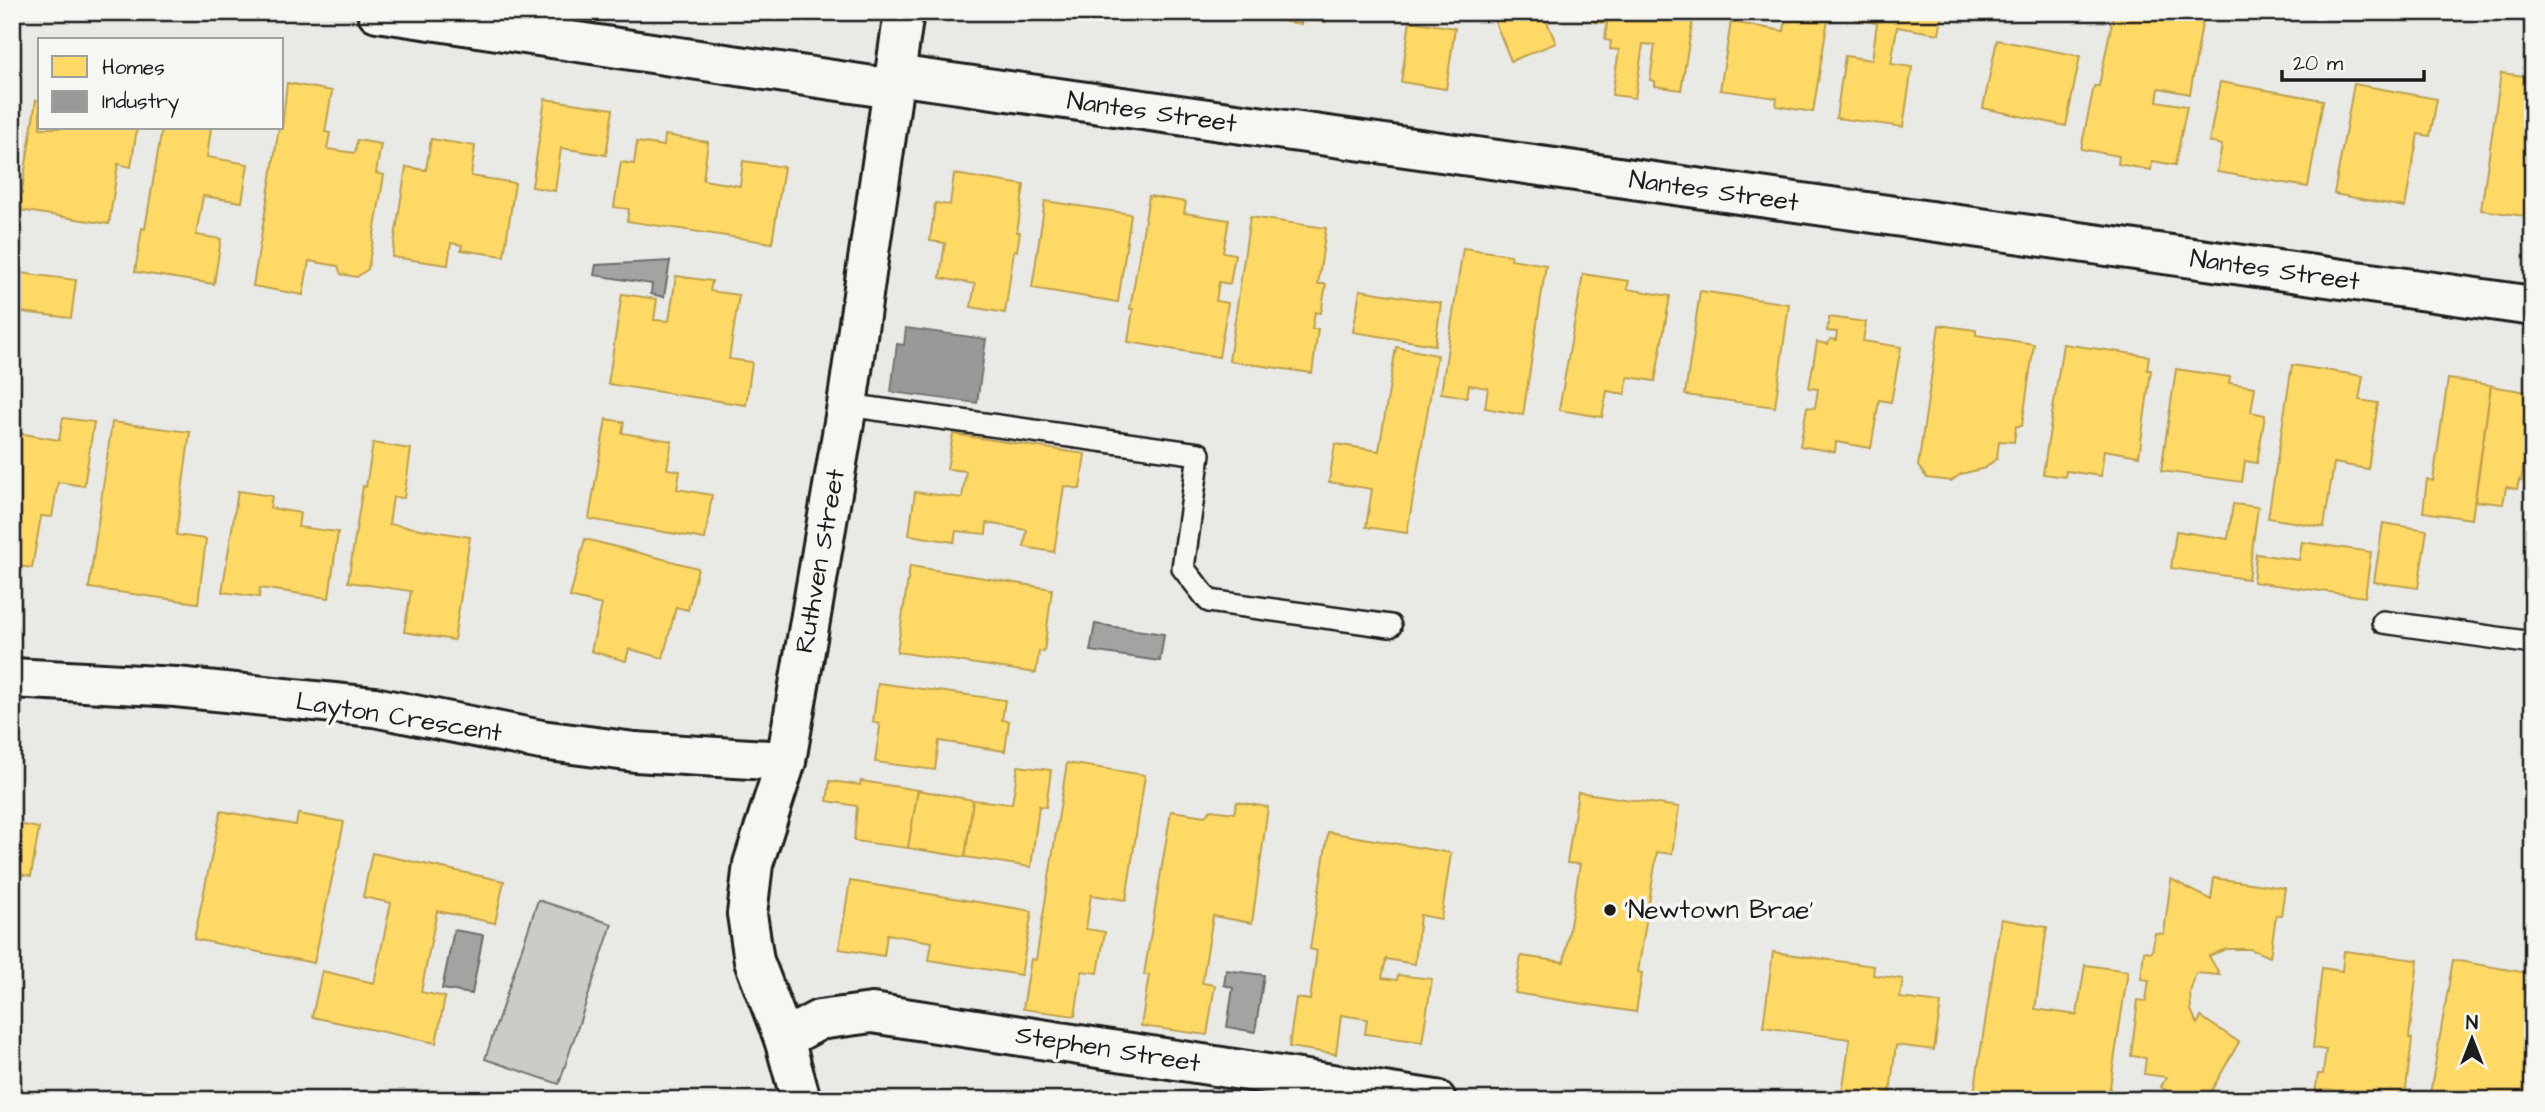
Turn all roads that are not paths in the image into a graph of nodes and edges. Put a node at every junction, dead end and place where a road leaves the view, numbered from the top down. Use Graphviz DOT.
graph roads {
  1 [pos="377,12"];
  2 [pos="904,12"];
  3 [pos="894,82"];
  4 [pos="2533,306"];
  5 [pos="847,405"];
  6 [pos="2383,622"];
  7 [pos="1390,626"];
  8 [pos="2533,643"];
  9 [pos="12,678"];
  10 [pos="786,761"];
  11 [pos="784,1039"];
  12 [pos="801,1100"];
  13 [pos="1436,1100"];
  1 -- 3 [label="street, Nantes Street"];
  2 -- 3 [label="street, Ruthven Street"];
  3 -- 4 [label="street, Nantes Street"];
  3 -- 5 [label="street, Ruthven Street"];
  5 -- 7 [label="lane"];
  5 -- 10 [label="street, Ruthven Street"];
  6 -- 8 [label="lane"];
  9 -- 10 [label="street, Layton Crescent"];
  10 -- 11 [label="street, Ruthven Street"];
  11 -- 12 [label="street, Ruthven Street"];
  11 -- 13 [label="street, Stephen Street"];
}
